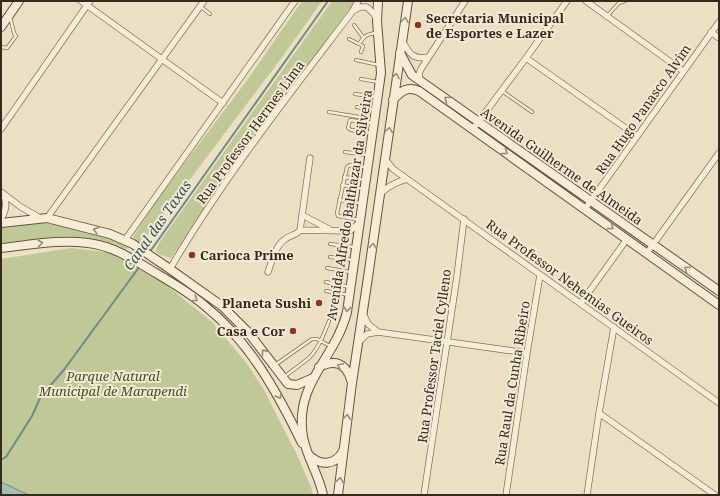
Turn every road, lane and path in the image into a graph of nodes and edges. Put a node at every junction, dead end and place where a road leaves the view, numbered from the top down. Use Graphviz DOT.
graph roads {
  1 [pos="19,1"];
  2 [pos="81,1"];
  3 [pos="204,1"];
  4 [pos="295,1"];
  5 [pos="358,1"];
  6 [pos="378,1"];
  7 [pos="408,1"];
  8 [pos="465,1"];
  9 [pos="567,1"];
  10 [pos="586,1"];
  11 [pos="625,1"];
  12 [pos="88,3"];
  13 [pos="200,7"];
  14 [pos="352,12"];
  15 [pos="210,14"];
  16 [pos="10,15"];
  17 [pos="607,16"];
  18 [pos="377,21"];
  19 [pos="719,22"];
  20 [pos="354,25"];
  21 [pos="1,27"];
  22 [pos="378,32"];
  23 [pos="711,32"];
  24 [pos="363,37"];
  25 [pos="719,38"];
  26 [pos="349,39"];
  27 [pos="402,40"];
  28 [pos="359,44"];
  29 [pos="1,47"];
  30 [pos="361,52"];
  31 [pos="400,53"];
  32 [pos="428,57"];
  33 [pos="526,58"];
  34 [pos="162,60"];
  35 [pos="356,60"];
  36 [pos="381,65"];
  37 [pos="683,70"];
  38 [pos="360,79"];
  39 [pos="420,81"];
  40 [pos="380,83"];
  41 [pos="502,90"];
  42 [pos="355,94"];
  43 [pos="379,97"];
  44 [pos="393,100"];
  45 [pos="223,103"];
  46 [pos="357,107"];
  47 [pos="376,110"];
  48 [pos="329,112"];
  49 [pos="532,112"];
  50 [pos="479,122"];
  51 [pos="370,123"];
  52 [pos="1,129"];
  53 [pos="473,129"];
  54 [pos="373,133"];
  55 [pos="636,136"];
  56 [pos="345,152"];
  57 [pos="719,153"];
  58 [pos="370,156"];
  59 [pos="310,158"];
  60 [pos="384,159"];
  61 [pos="368,168"];
  62 [pos="344,177"];
  63 [pos="407,179"];
  64 [pos="366,180"];
  65 [pos="342,186"];
  66 [pos="364,189"];
  67 [pos="1,192"];
  68 [pos="380,194"];
  69 [pos="339,200"];
  70 [pos="591,201"];
  71 [pos="362,203"];
  72 [pos="585,209"];
  73 [pos="302,215"];
  74 [pos="43,218"];
  75 [pos="1,219"];
  76 [pos="464,219"];
  77 [pos="360,222"];
  78 [pos="1,223"];
  79 [pos="300,230"];
  80 [pos="331,231"];
  81 [pos="350,231"];
  82 [pos="627,239"];
  83 [pos="125,240"];
  84 [pos="330,244"];
  85 [pos="357,244"];
  86 [pos="653,245"];
  87 [pos="1,248"];
  88 [pos="647,253"];
  89 [pos="330,257"];
  90 [pos="354,261"];
  91 [pos="169,268"];
  92 [pos="327,268"];
  93 [pos="268,272"];
  94 [pos="353,273"];
  95 [pos="540,275"];
  96 [pos="326,282"];
  97 [pos="350,287"];
  98 [pos="718,289"];
  99 [pos="326,291"];
  100 [pos="349,295"];
  101 [pos="710,299"];
  102 [pos="581,303"];
  103 [pos="719,305"];
  104 [pos="363,313"];
  105 [pos="329,321"];
  106 [pos="614,327"];
  107 [pos="378,332"];
  108 [pos="320,341"];
  109 [pos="359,342"];
  110 [pos="447,343"];
  111 [pos="333,347"];
  112 [pos="527,353"];
  113 [pos="275,366"];
  114 [pos="319,368"];
  115 [pos="283,378"];
  116 [pos="313,378"];
  117 [pos="352,383"];
  118 [pos="719,403"];
  119 [pos="599,413"];
  120 [pos="343,450"];
  121 [pos="307,452"];
  122 [pos="324,495"];
  123 [pos="338,495"];
  124 [pos="424,495"];
  125 [pos="506,495"];
  126 [pos="587,495"];
  127 [pos="715,495"];
  1 -- 16 [label="street"];
  2 -- 12 [label="street"];
  3 -- 13 [label="street"];
  4 -- 45 [label="street"];
  5 -- 14 [label="street, Rua Professor Hermes Lima"];
  6 -- 18 [label="street, Avenida Alfredo Balthazar da Silveira"];
  27 -- 7 [label="street, Avenida Alfredo Balthazar da Silveira, one-way"];
  8 -- 32 [label="street"];
  9 -- 33 [label="street"];
  10 -- 17 [label="street"];
  11 -- 17 [label="lane"];
  12 -- 34 [label="street"];
  12 -- 52 [label="street"];
  13 -- 15 [label="lane"];
  13 -- 34 [label="street"];
  14 -- 18 [label="street"];
  14 -- 91 [label="street, Rua Professor Hermes Lima"];
  16 -- 21 [label="street"];
  16 -- 29 [label="lane"];
  17 -- 37 [label="street"];
  18 -- 22 [label="street, Avenida Alfredo Balthazar da Silveira"];
  19 -- 23 [label="street, Rua Hugo Panasco Alvim"];
  20 -- 24 [label="lane"];
  22 -- 24 [label="lane"];
  22 -- 36 [label="street, Avenida Alfredo Balthazar da Silveira"];
  23 -- 25 [label="street"];
  23 -- 37 [label="street, Rua Hugo Panasco Alvim"];
  24 -- 28 [label="lane"];
  26 -- 28 [label="lane"];
  27 -- 31 [label="street, Avenida Alfredo Balthazar da Silveira"];
  27 -- 32 [label="street"];
  28 -- 30 [label="lane"];
  31 -- 39 [label="street, Avenida Guilherme de Almeida"];
  44 -- 31 [label="street, Avenida Alfredo Balthazar da Silveira, one-way"];
  32 -- 39 [label="street"];
  33 -- 41 [label="street"];
  33 -- 55 [label="street"];
  34 -- 45 [label="street"];
  34 -- 74 [label="street"];
  35 -- 36 [label="lane"];
  36 -- 40 [label="street, Avenida Alfredo Balthazar da Silveira"];
  37 -- 55 [label="street, Rua Hugo Panasco Alvim"];
  38 -- 40 [label="lane"];
  50 -- 39 [label="street, Avenida Guilherme de Almeida, one-way"];
  40 -- 43 [label="street, Avenida Alfredo Balthazar da Silveira"];
  41 -- 49 [label="lane"];
  41 -- 50 [label="street"];
  42 -- 43 [label="lane"];
  43 -- 47 [label="street, Avenida Alfredo Balthazar da Silveira"];
  44 -- 53 [label="street, Avenida Guilherme de Almeida"];
  60 -- 44 [label="street, Avenida Alfredo Balthazar da Silveira, one-way"];
  45 -- 83 [label="street"];
  46 -- 47 [label="lane"];
  47 -- 51 [label="street, Avenida Alfredo Balthazar da Silveira"];
  48 -- 51 [label="lane"];
  50 -- 53 [label="street"];
  50 -- 70 [label="street, Avenida Guilherme de Almeida"];
  51 -- 54 [label="street, Avenida Alfredo Balthazar da Silveira"];
  51 -- 54 [label="lane"];
  53 -- 72 [label="street, Avenida Guilherme de Almeida, one-way"];
  54 -- 58 [label="street, Avenida Alfredo Balthazar da Silveira"];
  55 -- 70 [label="street, Rua Hugo Panasco Alvim"];
  56 -- 58 [label="lane"];
  57 -- 86 [label="street"];
  58 -- 61 [label="street, Avenida Alfredo Balthazar da Silveira"];
  59 -- 73 [label="street"];
  60 -- 63 [label="street, Rua Professor Nehemias Gueiros"];
  60 -- 68 [label="street, Avenida Alfredo Balthazar da Silveira"];
  61 -- 62 [label="lane"];
  61 -- 64 [label="street, Avenida Alfredo Balthazar da Silveira"];
  62 -- 64 [label="lane"];
  62 -- 65 [label="lane"];
  63 -- 68 [label="street"];
  63 -- 76 [label="street, Rua Professor Nehemias Gueiros"];
  64 -- 66 [label="street, Avenida Alfredo Balthazar da Silveira"];
  65 -- 66 [label="lane"];
  65 -- 69 [label="lane"];
  66 -- 71 [label="street, Avenida Alfredo Balthazar da Silveira"];
  67 -- 74 [label="street"];
  67 -- 75 [label="street"];
  104 -- 68 [label="street, Avenida Alfredo Balthazar da Silveira, one-way"];
  69 -- 71 [label="lane"];
  69 -- 77 [label="lane"];
  70 -- 72 [label="street, Rua Hugo Panasco Alvim"];
  70 -- 86 [label="street, Avenida Guilherme de Almeida"];
  71 -- 77 [label="street, Avenida Alfredo Balthazar da Silveira"];
  72 -- 82 [label="street, Avenida Guilherme de Almeida, one-way"];
  73 -- 79 [label="street"];
  73 -- 80 [label="street"];
  74 -- 78 [label="street"];
  83 -- 74 [label="street, one-way"];
  76 -- 95 [label="street, Rua Professor Nehemias Gueiros"];
  76 -- 110 [label="street, Rua Professor Taciel Cylleno"];
  77 -- 81 [label="street"];
  77 -- 85 [label="street, Avenida Alfredo Balthazar da Silveira"];
  79 -- 80 [label="street"];
  79 -- 93 [label="street"];
  80 -- 81 [label="street"];
  81 -- 85 [label="street"];
  82 -- 88 [label="street, Avenida Guilherme de Almeida"];
  82 -- 102 [label="street"];
  83 -- 91 [label="street"];
  84 -- 85 [label="lane"];
  85 -- 90 [label="street, Avenida Alfredo Balthazar da Silveira"];
  86 -- 88 [label="street"];
  98 -- 86 [label="street, Avenida Guilherme de Almeida, one-way"];
  87 -- 121 [label="street, one-way"];
  88 -- 101 [label="street, Avenida Guilherme de Almeida"];
  89 -- 90 [label="lane"];
  90 -- 94 [label="street, Avenida Alfredo Balthazar da Silveira"];
  113 -- 91 [label="street, one-way"];
  92 -- 94 [label="lane"];
  94 -- 97 [label="street, Avenida Alfredo Balthazar da Silveira"];
  95 -- 102 [label="street, Rua Professor Nehemias Gueiros"];
  95 -- 112 [label="street, Rua Raul da Cunha Ribeiro"];
  96 -- 97 [label="lane"];
  97 -- 100 [label="street, Avenida Alfredo Balthazar da Silveira"];
  98 -- 101 [label="street"];
  99 -- 100 [label="lane"];
  100 -- 111 [label="street, Avenida Alfredo Balthazar da Silveira, one-way"];
  101 -- 103 [label="street, Avenida Guilherme de Almeida"];
  102 -- 106 [label="street, Rua Professor Nehemias Gueiros"];
  104 -- 107 [label="street"];
  104 -- 109 [label="street, Avenida Alfredo Balthazar da Silveira"];
  105 -- 108 [label="lane"];
  106 -- 118 [label="street, Rua Professor Nehemias Gueiros"];
  106 -- 119 [label="street"];
  107 -- 109 [label="street"];
  107 -- 110 [label="street"];
  108 -- 111 [label="lane"];
  108 -- 113 [label="lane"];
  108 -- 115 [label="lane"];
  109 -- 117 [label="street, Avenida Alfredo Balthazar da Silveira"];
  110 -- 112 [label="street"];
  110 -- 124 [label="street, Rua Professor Taciel Cylleno"];
  111 -- 114 [label="street, Avenida Alfredo Balthazar da Silveira"];
  112 -- 125 [label="street, Rua Raul da Cunha Ribeiro"];
  113 -- 115 [label="street"];
  114 -- 116 [label="street, Avenida Alfredo Balthazar da Silveira"];
  117 -- 114 [label="street, one-way"];
  115 -- 116 [label="street"];
  116 -- 121 [label="street, Avenida Alfredo Balthazar da Silveira"];
  120 -- 117 [label="street, Avenida Alfredo Balthazar da Silveira, one-way"];
  119 -- 126 [label="street"];
  119 -- 127 [label="street"];
  120 -- 121 [label="street"];
  123 -- 120 [label="street, Avenida Alfredo Balthazar da Silveira, one-way"];
  121 -- 122 [label="street, Avenida Alfredo Balthazar da Silveira"];
}
